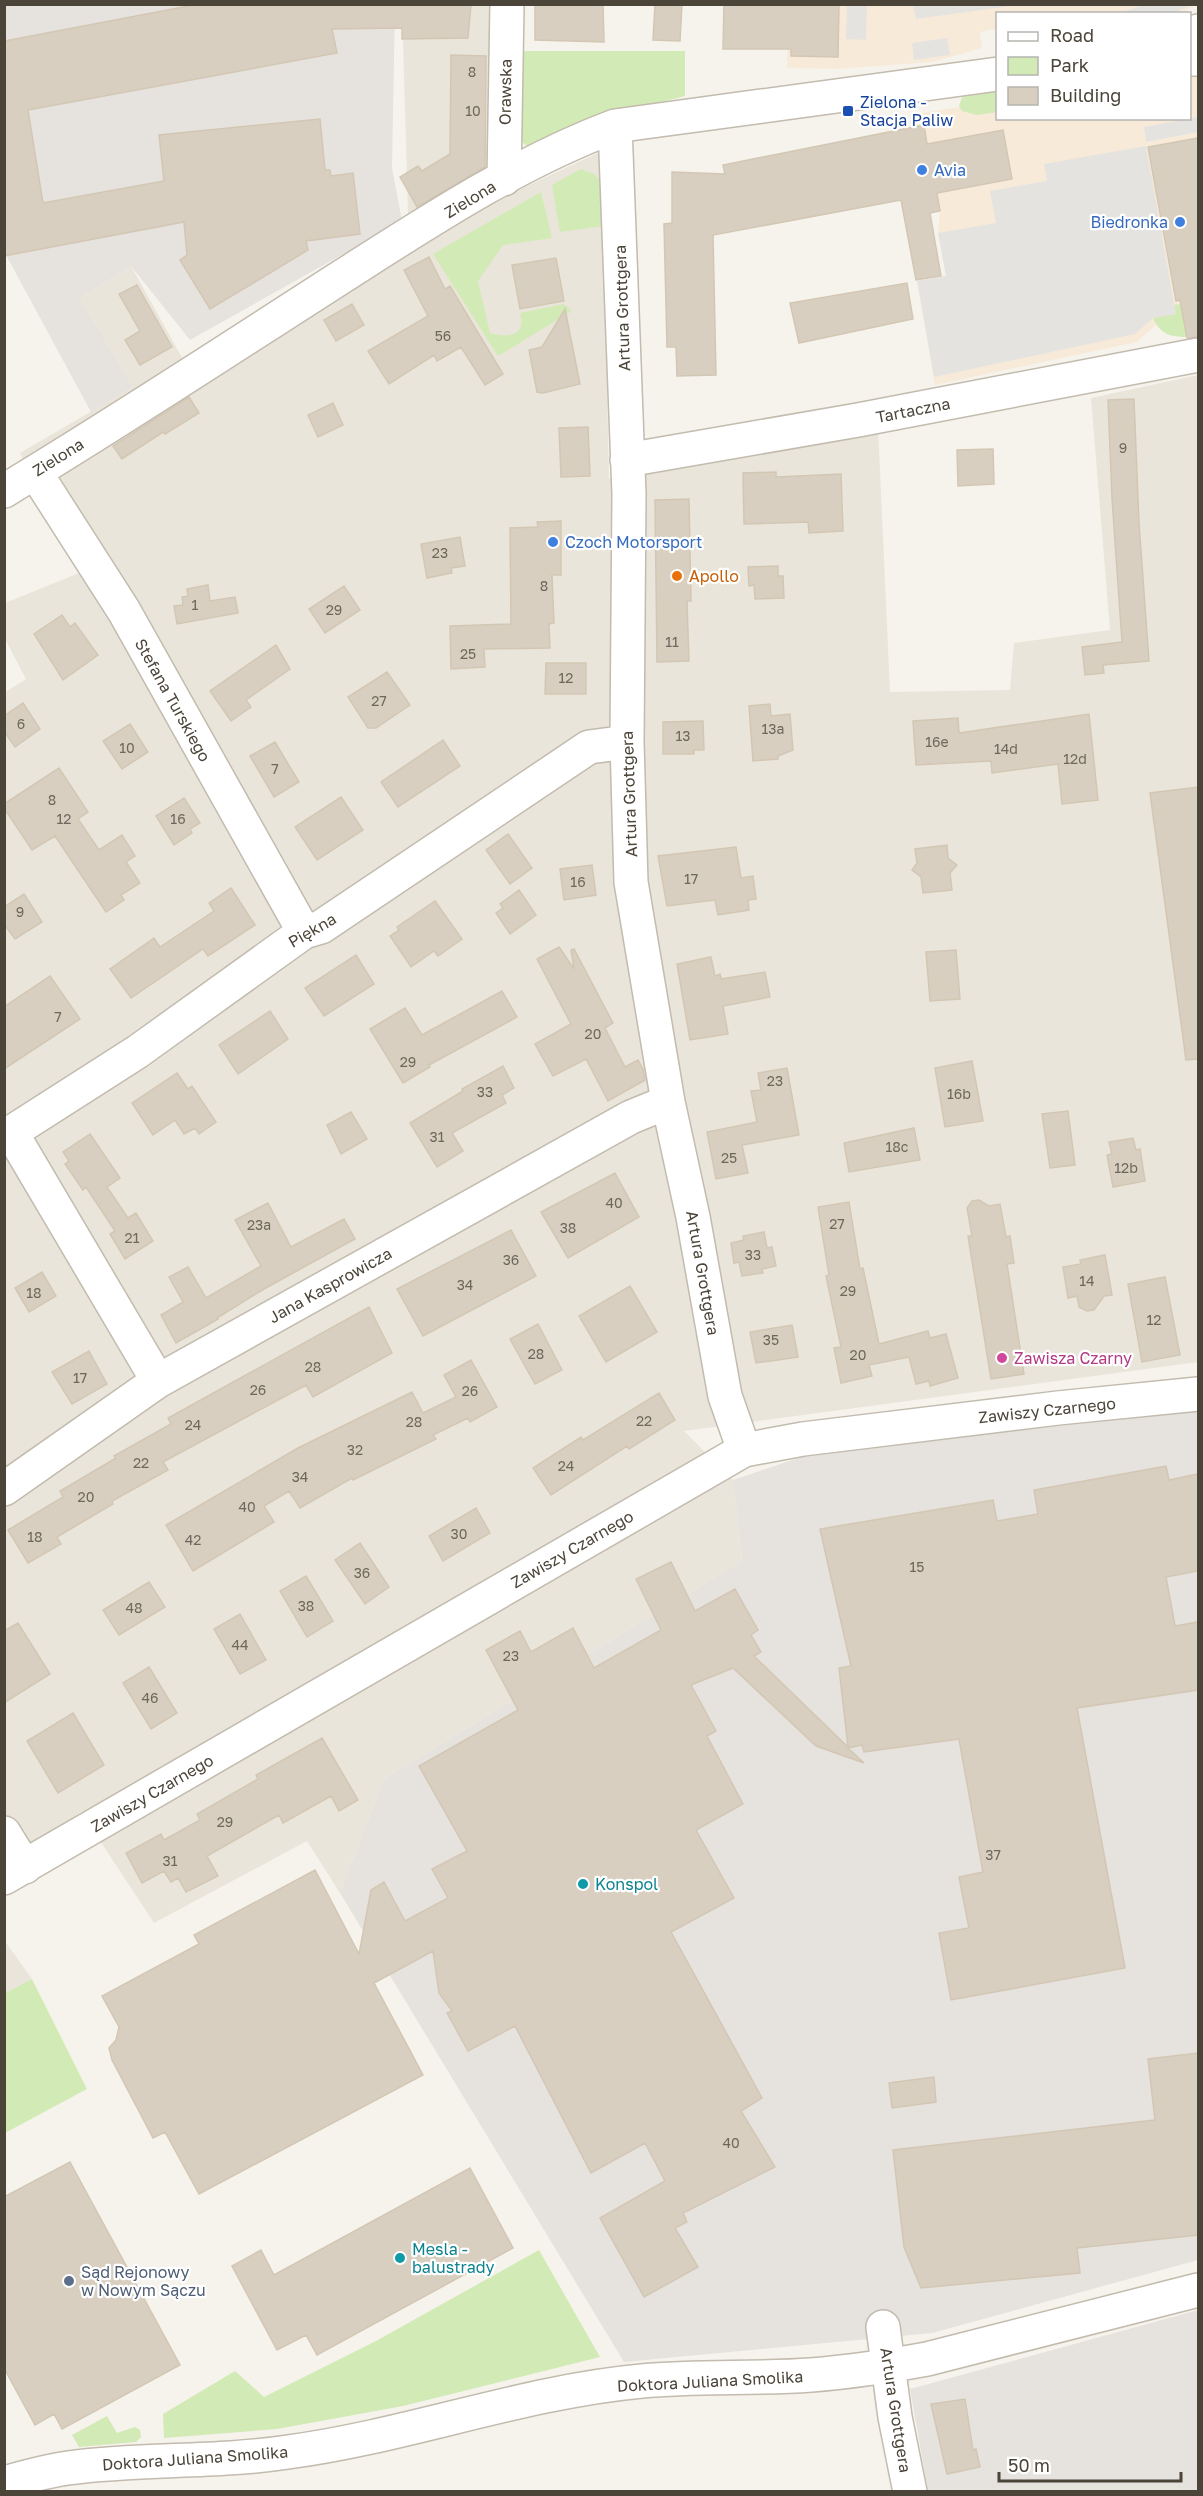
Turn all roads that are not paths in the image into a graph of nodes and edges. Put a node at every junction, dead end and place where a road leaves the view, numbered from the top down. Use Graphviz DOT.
graph roads {
  1 [pos="507,4"];
  2 [pos="996,74"];
  3 [pos="615,126"];
  4 [pos="504,179"];
  5 [pos="1198,356"];
  6 [pos="627,460"];
  7 [pos="36,472"];
  8 [pos="4,491"];
  9 [pos="627,742"];
  10 [pos="304,932"];
  11 [pos="668,1102"];
  12 [pos="8,1135"];
  13 [pos="158,1381"];
  14 [pos="1198,1394"];
  15 [pos="744,1450"];
  16 [pos="4,1489"];
  17 [pos="4,1833"];
  18 [pos="15,1873"];
  19 [pos="1198,2290"];
  20 [pos="883,2328"];
  21 [pos="888,2367"];
  22 [pos="4,2483"];
  23 [pos="910,2492"];
  1 -- 4 [label="street, Orawska"];
  2 -- 3 [label="street, Zielona"];
  3 -- 4 [label="street, Zielona"];
  3 -- 6 [label="street, Artura Grottgera"];
  4 -- 7 [label="street, Zielona"];
  5 -- 6 [label="street, Tartaczna"];
  6 -- 9 [label="street, Artura Grottgera"];
  7 -- 8 [label="street, Zielona"];
  7 -- 10 [label="street, Stefana Turskiego"];
  9 -- 10 [label="street, Piękna"];
  9 -- 11 [label="street, Artura Grottgera"];
  10 -- 12 [label="street, Piękna"];
  11 -- 13 [label="street, Jana Kasprowicza"];
  11 -- 15 [label="street, Artura Grottgera"];
  12 -- 13 [label="street"];
  13 -- 16 [label="street, Jana Kasprowicza"];
  14 -- 15 [label="street, Zawiszy Czarnego"];
  15 -- 18 [label="street, Zawiszy Czarnego"];
  17 -- 18 [label="street"];
  19 -- 21 [label="street, Doktora Juliana Smolika"];
  20 -- 21 [label="street, Artura Grottgera"];
  21 -- 22 [label="street, Doktora Juliana Smolika"];
  21 -- 23 [label="street, Artura Grottgera"];
}
